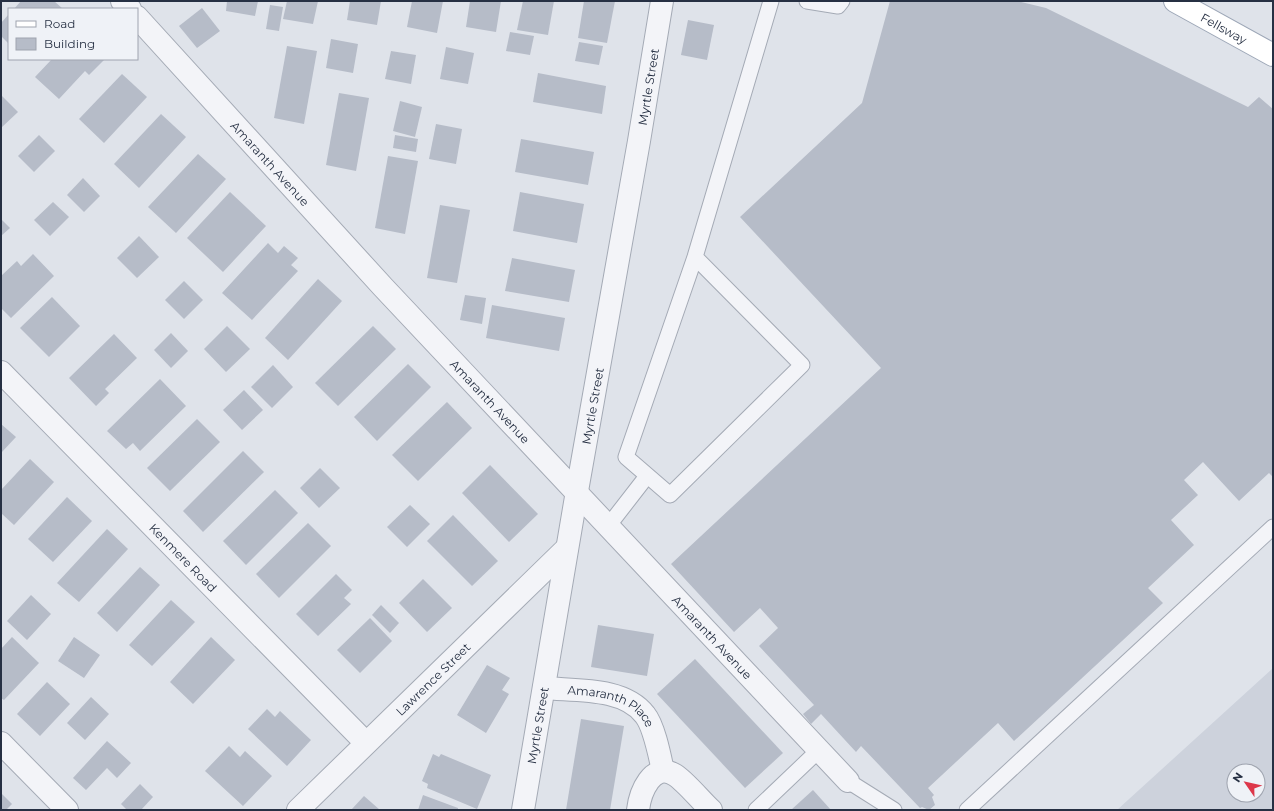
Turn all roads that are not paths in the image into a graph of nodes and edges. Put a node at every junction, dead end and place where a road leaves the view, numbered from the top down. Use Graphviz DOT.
graph roads {
  1 [pos="662,1"];
  2 [pos="772,1"];
  3 [pos="807,1"];
  4 [pos="842,1"];
  5 [pos="1175,1"];
  6 [pos="138,18"];
  7 [pos="1273,55"];
  8 [pos="695,257"];
  9 [pos="1,372"];
  10 [pos="647,476"];
  11 [pos="577,491"];
  12 [pos="609,525"];
  13 [pos="1273,527"];
  14 [pos="567,548"];
  15 [pos="544,688"];
  16 [pos="1,743"];
  17 [pos="366,743"];
  18 [pos="819,750"];
  19 [pos="663,771"];
  20 [pos="848,781"];
  21 [pos="67,810"];
  22 [pos="298,810"];
  23 [pos="524,810"];
  24 [pos="638,810"];
  25 [pos="710,810"];
  26 [pos="756,810"];
  27 [pos="894,810"];
  28 [pos="967,810"];
  1 -- 11 [label="street, Myrtle Street"];
  2 -- 8 [label="lane"];
  3 -- 4 [label="lane"];
  5 -- 7 [label="main road, Fellsway"];
  6 -- 11 [label="street, Amaranth Avenue"];
  8 -- 10 [label="lane"];
  8 -- 10 [label="lane"];
  9 -- 17 [label="street, Kenmere Road"];
  10 -- 12 [label="lane"];
  11 -- 12 [label="street, Amaranth Avenue"];
  11 -- 14 [label="street, Myrtle Street"];
  12 -- 18 [label="street, Amaranth Avenue"];
  13 -- 28 [label="lane"];
  14 -- 15 [label="street, Myrtle Street"];
  14 -- 17 [label="street, Lawrence Street"];
  15 -- 19 [label="street, Amaranth Place"];
  15 -- 23 [label="street, Myrtle Street"];
  16 -- 21 [label="street"];
  17 -- 22 [label="street, Lawrence Street"];
  18 -- 20 [label="street, Amaranth Avenue"];
  18 -- 26 [label="lane"];
  19 -- 24 [label="street"];
  19 -- 25 [label="street"];
  20 -- 27 [label="lane"];
}
